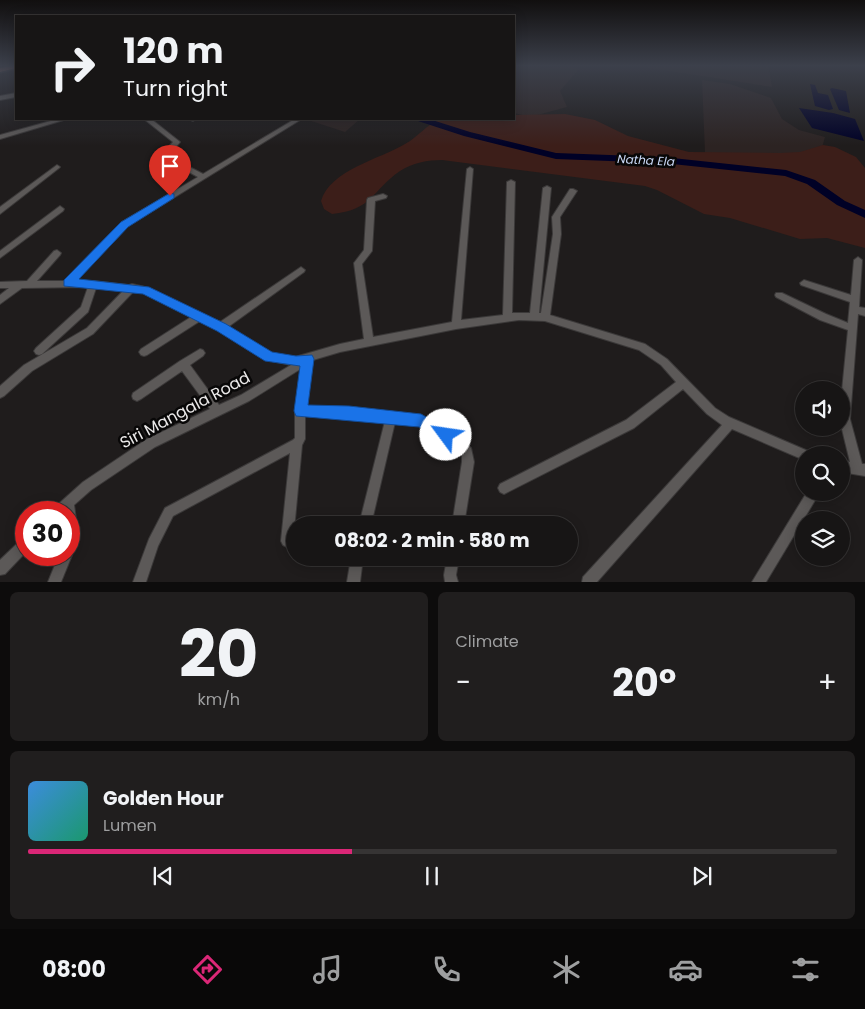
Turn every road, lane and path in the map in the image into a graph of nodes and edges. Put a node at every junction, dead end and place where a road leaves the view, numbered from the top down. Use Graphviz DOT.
graph roads {
  1 [pos="15,96"];
  2 [pos="0,98"];
  3 [pos="60,120"];
  4 [pos="149,120"];
  5 [pos="297,120"];
  6 [pos="0,137"];
  7 [pos="57,167"];
  8 [pos="470,169"];
  9 [pos="202,176"];
  10 [pos="511,182"];
  11 [pos="547,188"];
  12 [pos="30,191"];
  13 [pos="573,191"];
  14 [pos="383,196"];
  15 [pos="60,209"];
  16 [pos="0,211"];
  17 [pos="0,215"];
  18 [pos="57,253"];
  19 [pos="0,255"];
  20 [pos="858,260"];
  21 [pos="301,270"];
  22 [pos="68,283"];
  23 [pos="804,283"];
  24 [pos="26,284"];
  25 [pos="93,284"];
  26 [pos="0,285"];
  27 [pos="132,287"];
  28 [pos="779,294"];
  29 [pos="0,300"];
  30 [pos="854,304"];
  31 [pos="865,312"];
  32 [pos="534,315"];
  33 [pos="200,316"];
  34 [pos="507,317"];
  35 [pos="545,317"];
  36 [pos="456,325"];
  37 [pos="221,327"];
  38 [pos="852,328"];
  39 [pos="369,343"];
  40 [pos="39,351"];
  41 [pos="144,352"];
  42 [pos="200,353"];
  43 [pos="308,359"];
  44 [pos="183,364"];
  45 [pos="684,382"];
  46 [pos="0,393"];
  47 [pos="137,396"];
  48 [pos="300,411"];
  49 [pos="218,412"];
  50 [pos="392,418"];
  51 [pos="730,424"];
  52 [pos="297,444"];
  53 [pos="795,451"];
  54 [pos="862,470"];
  55 [pos="504,488"];
  56 [pos="70,501"];
  57 [pos="808,501"];
  58 [pos="290,516"];
  59 [pos="367,516"];
  60 [pos="459,516"];
  61 [pos="15,554"];
  62 [pos="61,566"];
  63 [pos="356,566"];
  64 [pos="452,566"];
  65 [pos="0,569"];
  66 [pos="54,582"];
  67 [pos="139,582"];
  68 [pos="354,582"];
  69 [pos="452,582"];
  70 [pos="588,582"];
  71 [pos="758,582"];
  1 -- 2 [label="street"];
  3 -- 6 [label="street"];
  4 -- 9 [label="street"];
  5 -- 9 [label="street"];
  7 -- 16 [label="street"];
  8 -- 36 [label="street"];
  9 -- 22 [label="street"];
  10 -- 34 [label="street"];
  11 -- 32 [label="street"];
  12 -- 17 [label="street"];
  13 -- 35 [label="street"];
  14 -- 39 [label="street"];
  15 -- 19 [label="street"];
  18 -- 24 [label="street"];
  20 -- 30 [label="street"];
  21 -- 37 [label="street"];
  22 -- 24 [label="street"];
  22 -- 25 [label="street"];
  23 -- 30 [label="street"];
  24 -- 26 [label="street"];
  24 -- 29 [label="street"];
  25 -- 27 [label="street"];
  25 -- 40 [label="street"];
  27 -- 33 [label="street"];
  27 -- 46 [label="street"];
  28 -- 38 [label="street"];
  30 -- 31 [label="street"];
  30 -- 38 [label="street"];
  32 -- 34 [label="street"];
  32 -- 35 [label="street"];
  33 -- 37 [label="street"];
  33 -- 41 [label="street"];
  34 -- 36 [label="street"];
  35 -- 45 [label="street"];
  36 -- 39 [label="street"];
  37 -- 43 [label="street"];
  38 -- 54 [label="street"];
  39 -- 43 [label="street"];
  42 -- 44 [label="street"];
  43 -- 48 [label="street"];
  43 -- 49 [label="street, Siri Mangala Road"];
  44 -- 47 [label="street"];
  44 -- 49 [label="street"];
  45 -- 51 [label="street"];
  45 -- 55 [label="street"];
  48 -- 50 [label="street"];
  48 -- 52 [label="street"];
  49 -- 56 [label="street, Siri Mangala Road"];
  50 -- 59 [label="street"];
  50 -- 60 [label="street"];
  51 -- 53 [label="street"];
  51 -- 70 [label="street"];
  52 -- 58 [label="street"];
  52 -- 67 [label="street"];
  57 -- 71 [label="street"];
  61 -- 65 [label="street"];
  62 -- 66 [label="street"];
  63 -- 68 [label="street"];
  64 -- 69 [label="street"];
}
